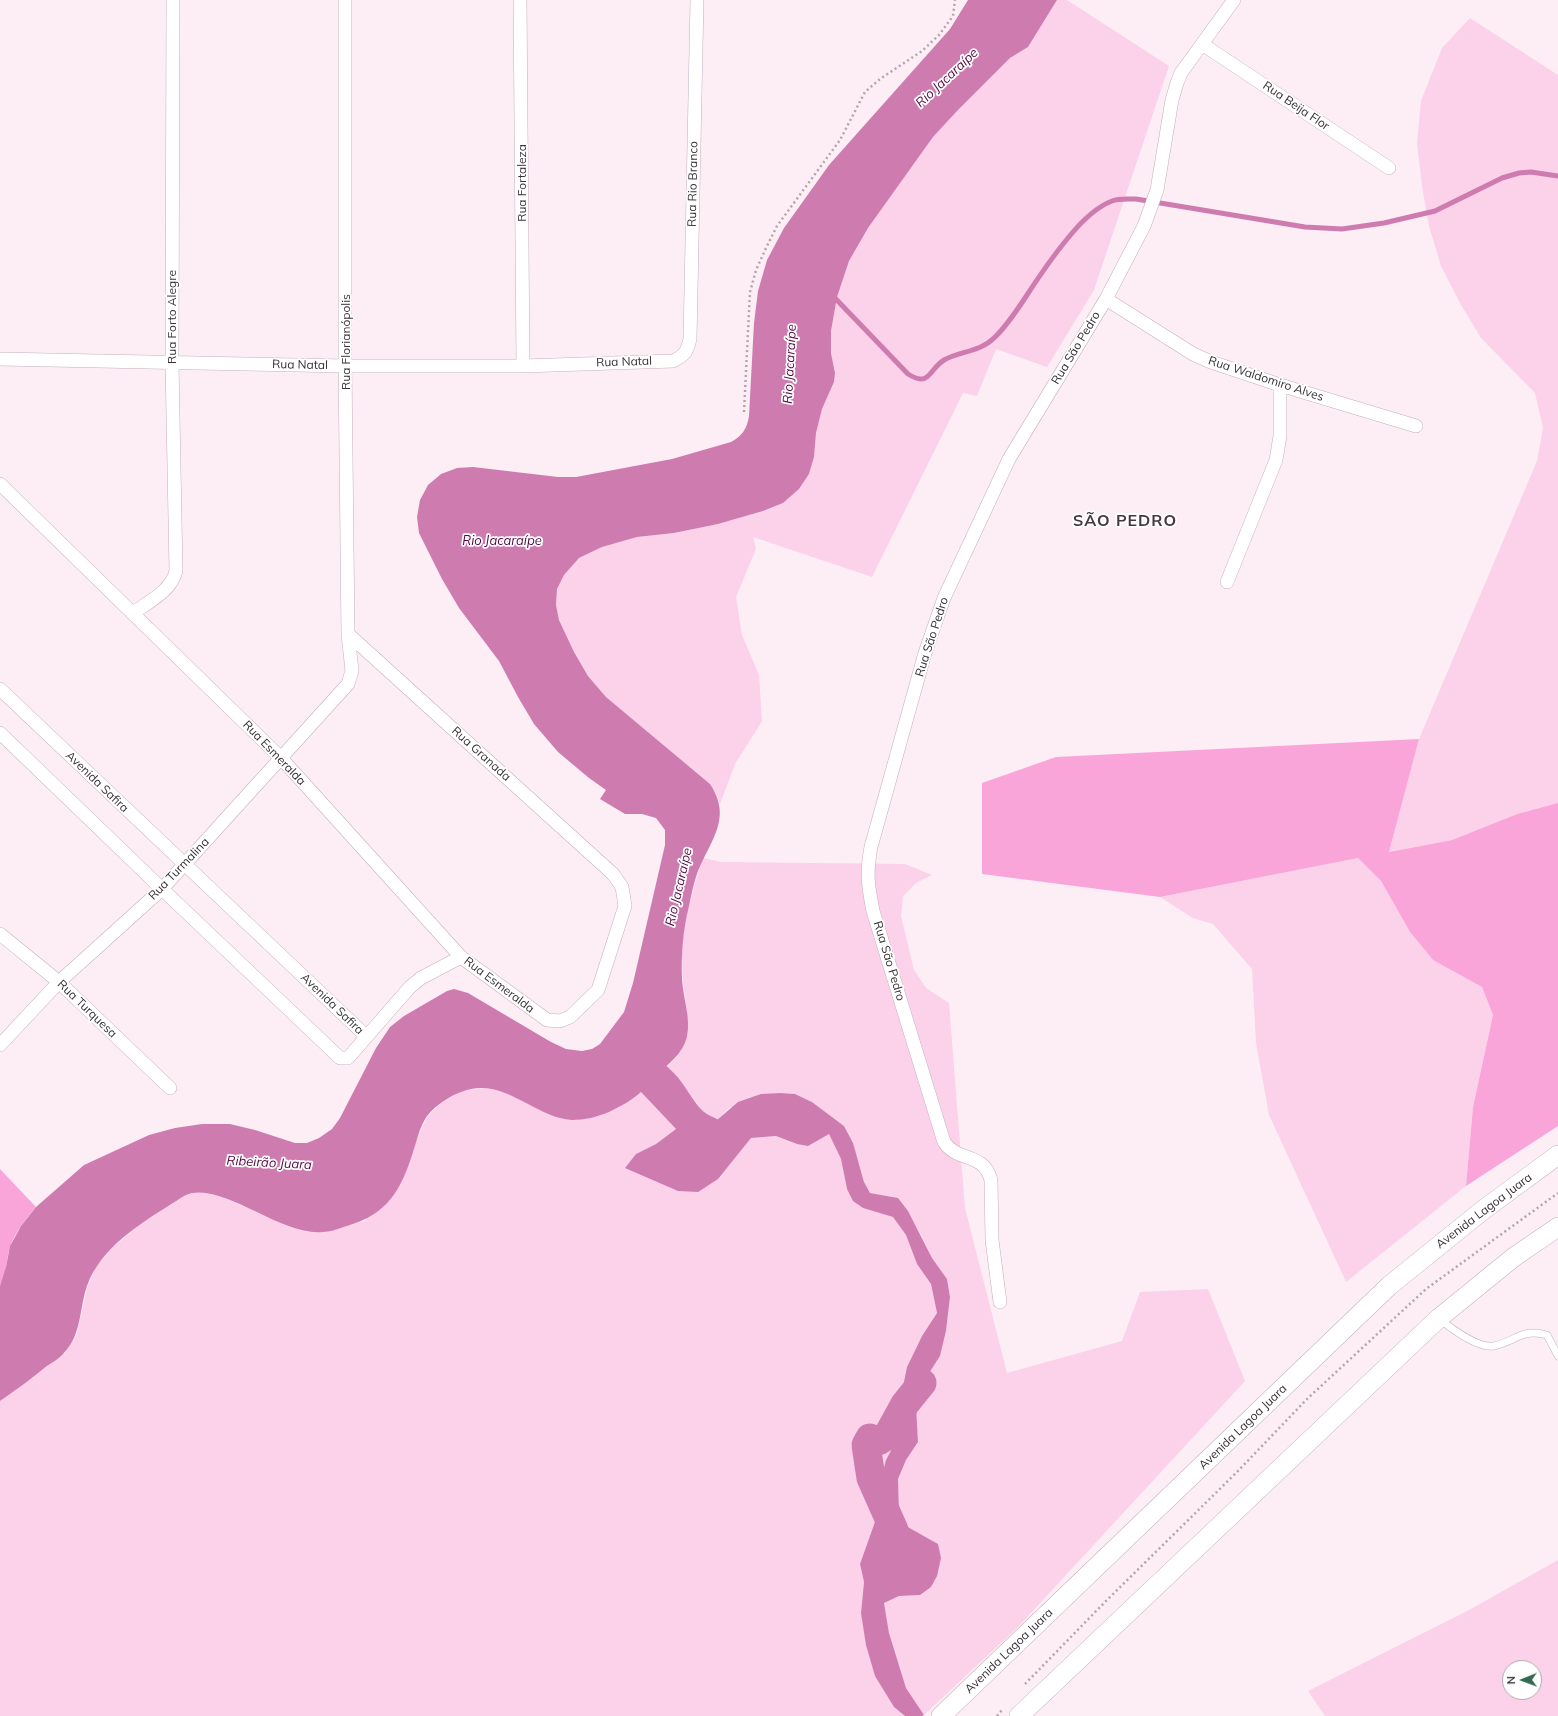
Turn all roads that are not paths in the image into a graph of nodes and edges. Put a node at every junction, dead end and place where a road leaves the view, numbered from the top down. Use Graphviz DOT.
graph roads {
  1 [pos="173,0"];
  2 [pos="345,0"];
  3 [pos="520,0"];
  4 [pos="697,0"];
  5 [pos="1234,0"];
  6 [pos="1202,44"];
  7 [pos="1389,168"];
  8 [pos="1106,299"];
  9 [pos="0,359"];
  10 [pos="673,361"];
  11 [pos="172,363"];
  12 [pos="346,366"];
  13 [pos="523,366"];
  14 [pos="1280,385"];
  15 [pos="1416,426"];
  16 [pos="0,484"];
  17 [pos="1228,582"];
  18 [pos="133,613"];
  19 [pos="348,634"];
  20 [pos="348,684"];
  21 [pos="0,689"];
  22 [pos="0,733"];
  23 [pos="281,758"];
  24 [pos="184,864"];
  25 [pos="162,889"];
  26 [pos="0,934"];
  27 [pos="460,957"];
  28 [pos="59,982"];
  29 [pos="547,1020"];
  30 [pos="366,1036"];
  31 [pos="0,1045"];
  32 [pos="170,1088"];
  33 [pos="1558,1155"];
  34 [pos="1558,1227"];
  35 [pos="1000,1302"];
  36 [pos="1439,1318"];
  37 [pos="1558,1356"];
  38 [pos="1013,1710"];
  39 [pos="941,1716"];
  1 -- 11 [label="street, Rua Forto Alegre"];
  2 -- 12 [label="street, Rua Florianópolis"];
  3 -- 13 [label="street, Rua Fortaleza"];
  4 -- 10 [label="street, Rua Rio Branco"];
  5 -- 6 [label="street, Rua São Pedro"];
  6 -- 7 [label="street, Rua Beija Flor"];
  6 -- 8 [label="street, Rua São Pedro"];
  8 -- 14 [label="street, Rua Waldomiro Alves"];
  8 -- 35 [label="street, Rua São Pedro"];
  9 -- 11 [label="street, Rua Natal"];
  10 -- 13 [label="street, Rua Natal"];
  11 -- 12 [label="street, Rua Natal"];
  11 -- 18 [label="street, Rua Forto Alegre"];
  12 -- 13 [label="street, Rua Natal"];
  12 -- 19 [label="street, Rua Florianópolis"];
  14 -- 15 [label="street, Rua Waldomiro Alves"];
  14 -- 17 [label="street"];
  16 -- 18 [label="street, Rua Esmeralda"];
  18 -- 23 [label="street, Rua Esmeralda"];
  19 -- 20 [label="street, Rua Florianópolis"];
  19 -- 29 [label="street, Rua Granada"];
  20 -- 23 [label="street, Rua Turmalina"];
  21 -- 24 [label="street, Avenida Safira"];
  22 -- 25 [label="street, Avenida Safira"];
  23 -- 24 [label="street, Rua Turmalina"];
  23 -- 27 [label="street, Rua Esmeralda"];
  24 -- 25 [label="street, Rua Turmalina"];
  24 -- 30 [label="street, Avenida Safira"];
  25 -- 28 [label="street, Rua Turmalina"];
  25 -- 30 [label="street, Avenida Safira"];
  26 -- 28 [label="street, Rua Turquesa"];
  27 -- 29 [label="street, Rua Esmeralda"];
  27 -- 30 [label="street"];
  28 -- 31 [label="street, Rua Turmalina"];
  28 -- 32 [label="street, Rua Turquesa"];
  33 -- 39 [label="main road, Avenida Lagoa Juara"];
  34 -- 36 [label="main road"];
  36 -- 37 [label="lane"];
  36 -- 38 [label="main road"];
}
